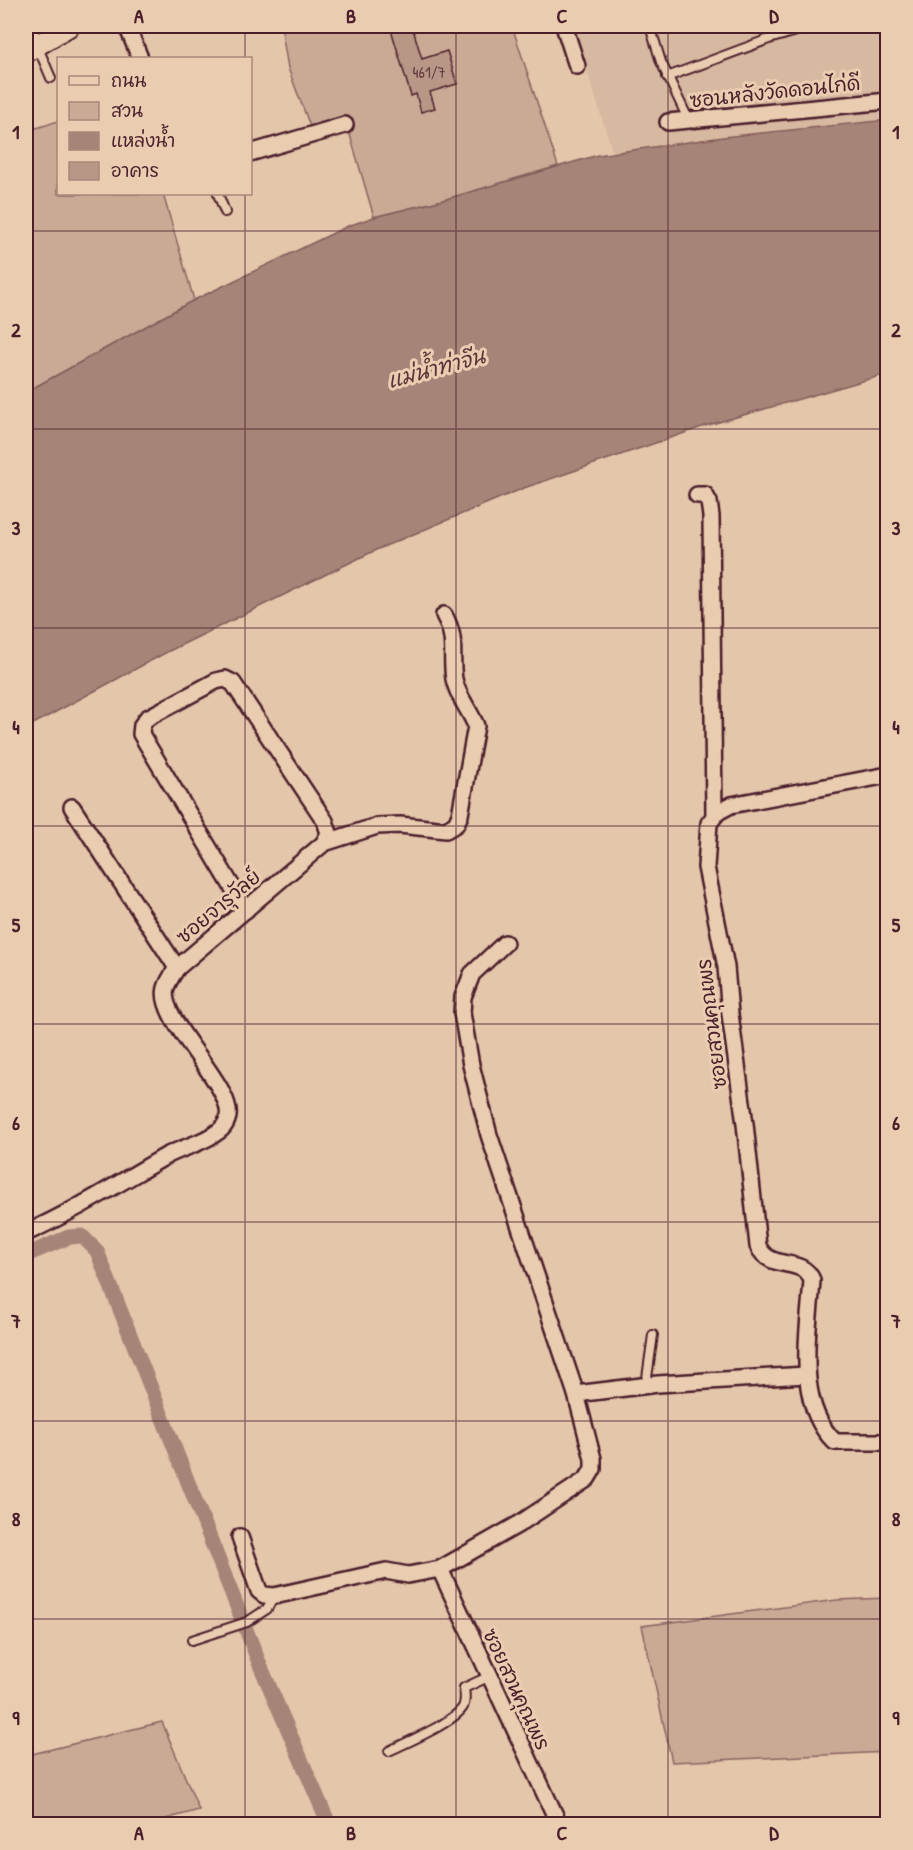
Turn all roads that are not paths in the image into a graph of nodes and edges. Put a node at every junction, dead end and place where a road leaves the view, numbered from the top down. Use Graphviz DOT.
graph roads {
  1 [pos="69,26"];
  2 [pos="127,26"];
  3 [pos="175,26"];
  4 [pos="196,26"];
  5 [pos="564,26"];
  6 [pos="650,26"];
  7 [pos="814,26"];
  8 [pos="32,41"];
  9 [pos="140,57"];
  10 [pos="577,66"];
  11 [pos="667,77"];
  12 [pos="51,78"];
  13 [pos="888,101"];
  14 [pos="689,121"];
  15 [pos="668,122"];
  16 [pos="345,125"];
  17 [pos="252,152"];
  18 [pos="218,195"];
  19 [pos="225,212"];
  20 [pos="697,495"];
  21 [pos="444,615"];
  22 [pos="888,775"];
  23 [pos="72,807"];
  24 [pos="714,815"];
  25 [pos="324,843"];
  26 [pos="246,910"];
  27 [pos="505,943"];
  28 [pos="177,968"];
  29 [pos="26,1233"];
  30 [pos="653,1335"];
  31 [pos="806,1375"];
  32 [pos="646,1385"];
  33 [pos="576,1394"];
  34 [pos="888,1442"];
  35 [pos="240,1537"];
  36 [pos="440,1569"];
  37 [pos="274,1596"];
  38 [pos="192,1640"];
  39 [pos="488,1677"];
  40 [pos="389,1751"];
  41 [pos="559,1824"];
  1 -- 8 [label="street"];
  2 -- 9 [label="street"];
  3 -- 4 [label="lane"];
  5 -- 10 [label="street"];
  6 -- 11 [label="lane"];
  7 -- 11 [label="lane"];
  8 -- 12 [label="lane"];
  11 -- 14 [label="lane"];
  13 -- 14 [label="street, ซอนหลังวัดดอนไก่ดี"];
  14 -- 15 [label="street, ซอนหลังวัดดอนไก่ดี"];
  16 -- 17 [label="street"];
  18 -- 19 [label="lane"];
  20 -- 24 [label="street, ซอยสวนคุณพร"];
  21 -- 25 [label="street, ซอยจารุวัลย์"];
  22 -- 24 [label="street"];
  23 -- 28 [label="street"];
  24 -- 31 [label="street, ซอยสวนคุณพร"];
  25 -- 26 [label="street, ซอยจารุวัลย์"];
  25 -- 26 [label="street"];
  26 -- 28 [label="street, ซอยจารุวัลย์"];
  27 -- 33 [label="street"];
  28 -- 29 [label="street, ซอยจารุวัลย์"];
  30 -- 32 [label="lane"];
  31 -- 32 [label="street"];
  31 -- 34 [label="street, ซอยสวนคุณพร"];
  32 -- 33 [label="street"];
  33 -- 36 [label="street"];
  35 -- 37 [label="street"];
  36 -- 37 [label="street"];
  36 -- 39 [label="street, ซอยสวนคุณพร"];
  37 -- 38 [label="lane"];
  39 -- 40 [label="lane"];
  39 -- 41 [label="street, ซอยสวนคุณพร"];
}
